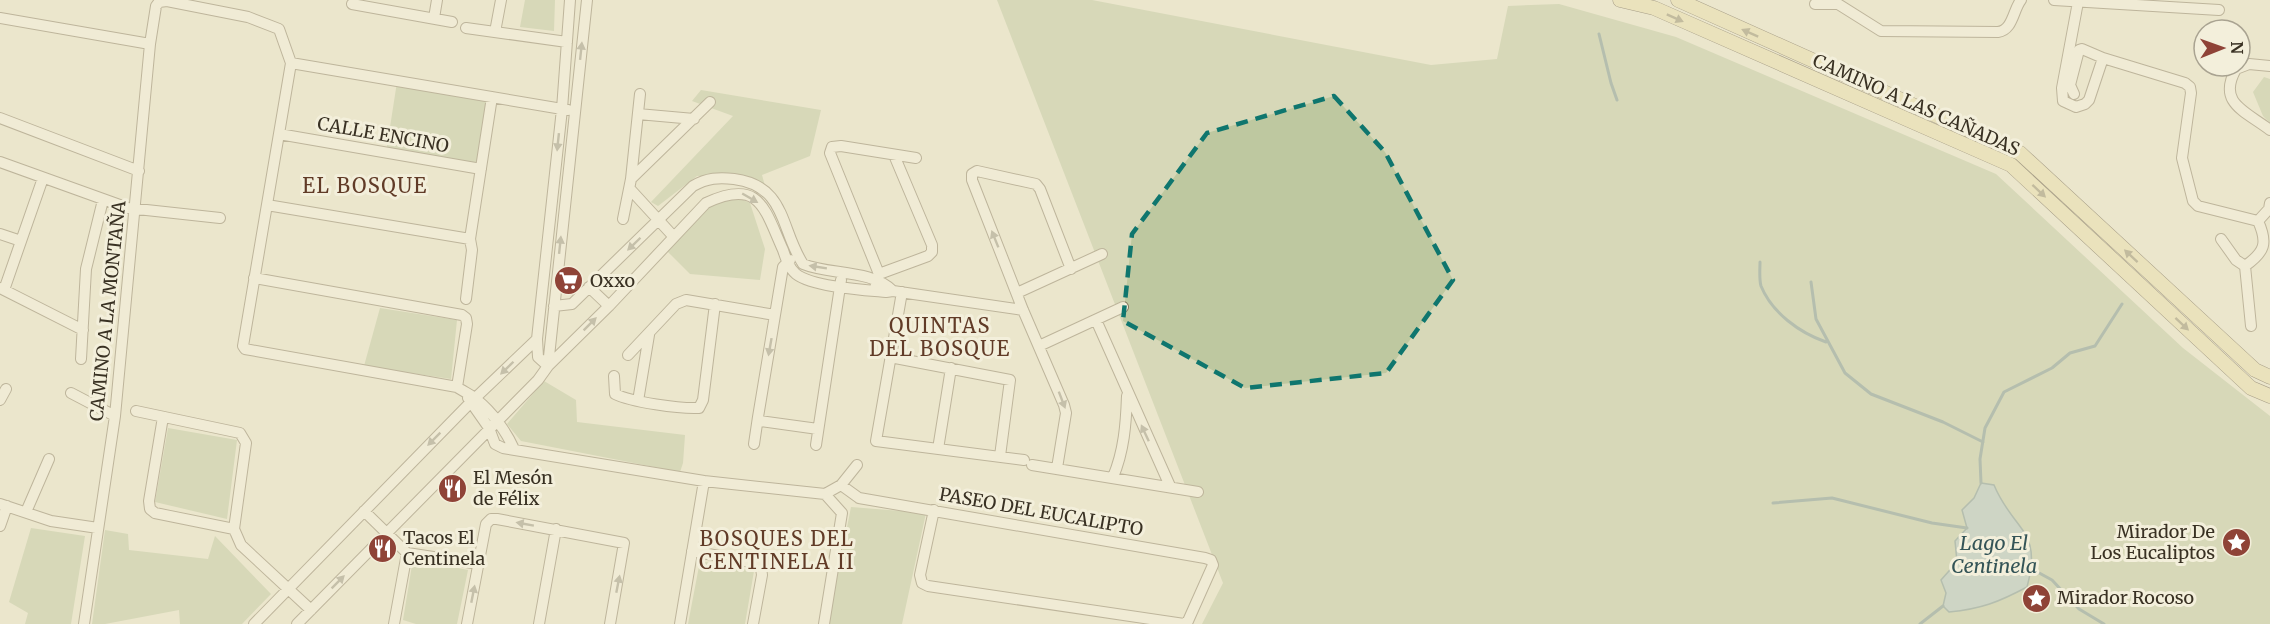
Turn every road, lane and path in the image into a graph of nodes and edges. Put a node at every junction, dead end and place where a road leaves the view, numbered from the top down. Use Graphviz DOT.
graph roads {
  1 [pos="437,0"];
  2 [pos="501,0"];
  3 [pos="570,0"];
  4 [pos="587,0"];
  5 [pos="1620,0"];
  6 [pos="1678,0"];
  7 [pos="2021,0"];
  8 [pos="2054,0"];
  9 [pos="2078,2"];
  10 [pos="374,3"];
  11 [pos="1815,3"];
  12 [pos="2148,3"];
  13 [pos="352,4"];
  14 [pos="2219,10"];
  15 [pos="0,18"];
  16 [pos="434,18"];
  17 [pos="452,22"];
  18 [pos="466,28"];
  19 [pos="495,32"];
  20 [pos="567,42"];
  21 [pos="1773,42"];
  22 [pos="150,44"];
  23 [pos="1766,57"];
  24 [pos="2103,57"];
  25 [pos="291,63"];
  26 [pos="2270,66"];
  27 [pos="640,94"];
  28 [pos="2074,94"];
  29 [pos="492,97"];
  30 [pos="710,102"];
  31 [pos="562,109"];
  32 [pos="574,111"];
  33 [pos="638,114"];
  34 [pos="0,118"];
  35 [pos="694,119"];
  36 [pos="2270,130"];
  37 [pos="279,134"];
  38 [pos="894,155"];
  39 [pos="916,158"];
  40 [pos="0,162"];
  41 [pos="481,169"];
  42 [pos="139,171"];
  43 [pos="43,178"];
  44 [pos="726,178"];
  45 [pos="631,184"];
  46 [pos="693,186"];
  47 [pos="726,194"];
  48 [pos="103,200"];
  49 [pos="706,203"];
  50 [pos="2270,203"];
  51 [pos="267,205"];
  52 [pos="136,209"];
  53 [pos="220,218"];
  54 [pos="623,219"];
  55 [pos="659,219"];
  56 [pos="785,220"];
  57 [pos="2258,221"];
  58 [pos="773,225"];
  59 [pos="0,234"];
  60 [pos="674,237"];
  61 [pos="470,238"];
  62 [pos="2221,239"];
  63 [pos="21,241"];
  64 [pos="797,254"];
  65 [pos="1102,254"];
  66 [pos="788,262"];
  67 [pos="2245,266"];
  68 [pos="1071,269"];
  69 [pos="842,271"];
  70 [pos="254,278"];
  71 [pos="877,282"];
  72 [pos="590,287"];
  73 [pos="840,287"];
  74 [pos="2,289"];
  75 [pos="897,291"];
  76 [pos="1017,293"];
  77 [pos="466,299"];
  78 [pos="716,304"];
  79 [pos="554,306"];
  80 [pos="609,306"];
  81 [pos="1124,307"];
  82 [pos="1023,310"];
  83 [pos="775,315"];
  84 [pos="1096,320"];
  85 [pos="2251,326"];
  86 [pos="83,330"];
  87 [pos="649,334"];
  88 [pos="537,339"];
  89 [pos="1039,346"];
  90 [pos="628,355"];
  91 [pos="890,357"];
  92 [pos="81,359"];
  93 [pos="548,366"];
  94 [pos="951,369"];
  95 [pos="614,376"];
  96 [pos="2270,377"];
  97 [pos="457,387"];
  98 [pos="6,389"];
  99 [pos="71,393"];
  100 [pos="1128,394"];
  101 [pos="2270,396"];
  102 [pos="471,399"];
  103 [pos="0,400"];
  104 [pos="638,401"];
  105 [pos="136,411"];
  106 [pos="115,416"];
  107 [pos="163,417"];
  108 [pos="759,419"];
  109 [pos="493,425"];
  110 [pos="818,429"];
  111 [pos="754,444"];
  112 [pos="816,445"];
  113 [pos="938,448"];
  114 [pos="1000,456"];
  115 [pos="49,459"];
  116 [pos="857,465"];
  117 [pos="1057,468"];
  118 [pos="1113,477"];
  119 [pos="704,481"];
  120 [pos="841,485"];
  121 [pos="1170,486"];
  122 [pos="1198,492"];
  123 [pos="825,494"];
  124 [pos="859,498"];
  125 [pos="3,505"];
  126 [pos="934,510"];
  127 [pos="364,511"];
  128 [pos="26,512"];
  129 [pos="842,513"];
  130 [pos="0,525"];
  131 [pos="98,528"];
  132 [pos="234,529"];
  133 [pos="556,530"];
  134 [pos="387,533"];
  135 [pos="692,551"];
  136 [pos="407,553"];
  137 [pos="479,564"];
  138 [pos="288,588"];
  139 [pos="311,610"];
  140 [pos="84,624"];
  141 [pos="254,624"];
  142 [pos="297,624"];
  143 [pos="394,624"];
  144 [pos="467,624"];
  145 [pos="539,624"];
  146 [pos="610,624"];
  147 [pos="680,624"];
  148 [pos="753,624"];
  149 [pos="824,624"];
  150 [pos="1184,624"];
  1 -- 16 [label="street"];
  2 -- 19 [label="street"];
  3 -- 20 [label="street"];
  32 -- 4 [label="street, one-way"];
  5 -- 23 [label="main road, CAMINO A LAS CAÑADAS, one-way"];
  21 -- 6 [label="main road, CAMINO A LAS CAÑADAS, one-way"];
  7 -- 11 [label="street"];
  8 -- 9 [label="street"];
  9 -- 12 [label="street"];
  9 -- 24 [label="street"];
  10 -- 13 [label="street"];
  10 -- 16 [label="street"];
  12 -- 14 [label="street"];
  15 -- 22 [label="street"];
  16 -- 17 [label="street"];
  18 -- 19 [label="street"];
  19 -- 20 [label="street"];
  20 -- 31 [label="street"];
  21 -- 23 [label="main road"];
  96 -- 21 [label="main road, CAMINO A LAS CAÑADAS, one-way"];
  22 -- 25 [label="street, CAMINO A LA MONTAÑA"];
  22 -- 42 [label="street, CAMINO A LA MONTAÑA"];
  23 -- 101 [label="main road, CAMINO A LAS CAÑADAS, one-way"];
  24 -- 28 [label="street"];
  24 -- 57 [label="street"];
  25 -- 29 [label="street"];
  25 -- 37 [label="street"];
  26 -- 36 [label="street"];
  27 -- 33 [label="street"];
  29 -- 31 [label="street"];
  29 -- 41 [label="street"];
  30 -- 35 [label="street"];
  31 -- 32 [label="street"];
  31 -- 88 [label="street, one-way"];
  79 -- 32 [label="street, one-way"];
  33 -- 35 [label="street"];
  33 -- 45 [label="street"];
  34 -- 42 [label="street"];
  35 -- 45 [label="street"];
  37 -- 41 [label="street, CALLE ENCINO"];
  37 -- 51 [label="street"];
  38 -- 39 [label="street"];
  38 -- 71 [label="street"];
  38 -- 71 [label="street"];
  40 -- 43 [label="street"];
  41 -- 61 [label="street"];
  42 -- 52 [label="street, CAMINO A LA MONTAÑA"];
  43 -- 48 [label="street"];
  43 -- 63 [label="street"];
  44 -- 46 [label="street"];
  44 -- 47 [label="street"];
  44 -- 56 [label="street"];
  45 -- 54 [label="street"];
  45 -- 55 [label="street"];
  46 -- 49 [label="street"];
  46 -- 55 [label="street"];
  47 -- 49 [label="street"];
  47 -- 58 [label="street, one-way"];
  48 -- 52 [label="street"];
  48 -- 86 [label="street"];
  49 -- 60 [label="street"];
  50 -- 57 [label="street"];
  51 -- 61 [label="street"];
  51 -- 70 [label="street"];
  52 -- 53 [label="street"];
  52 -- 106 [label="street, CAMINO A LA MONTAÑA"];
  55 -- 60 [label="street"];
  55 -- 72 [label="street, one-way"];
  56 -- 58 [label="street"];
  56 -- 64 [label="street"];
  57 -- 67 [label="street"];
  58 -- 66 [label="street"];
  59 -- 63 [label="street"];
  60 -- 80 [label="street"];
  61 -- 77 [label="street"];
  62 -- 67 [label="street"];
  63 -- 74 [label="street"];
  64 -- 66 [label="street"];
  69 -- 64 [label="street, one-way"];
  65 -- 68 [label="street"];
  66 -- 73 [label="street"];
  66 -- 83 [label="street"];
  67 -- 85 [label="street"];
  68 -- 76 [label="street"];
  76 -- 68 [label="street, one-way"];
  69 -- 71 [label="street"];
  69 -- 73 [label="street"];
  70 -- 97 [label="street"];
  70 -- 97 [label="street"];
  71 -- 73 [label="street"];
  71 -- 75 [label="street"];
  72 -- 79 [label="street"];
  72 -- 80 [label="street"];
  73 -- 110 [label="street"];
  74 -- 86 [label="street"];
  75 -- 82 [label="street"];
  75 -- 91 [label="street"];
  76 -- 82 [label="street"];
  78 -- 83 [label="street"];
  78 -- 87 [label="street"];
  78 -- 104 [label="street"];
  79 -- 93 [label="street"];
  93 -- 80 [label="street, one-way"];
  81 -- 84 [label="street"];
  82 -- 89 [label="street"];
  83 -- 108 [label="street, one-way"];
  84 -- 89 [label="street"];
  84 -- 100 [label="street"];
  86 -- 92 [label="street"];
  87 -- 90 [label="street"];
  87 -- 104 [label="street"];
  88 -- 93 [label="street"];
  88 -- 102 [label="street, one-way"];
  89 -- 117 [label="street, one-way"];
  91 -- 94 [label="street"];
  91 -- 113 [label="street"];
  93 -- 109 [label="street"];
  94 -- 113 [label="street"];
  94 -- 114 [label="street"];
  95 -- 104 [label="street"];
  97 -- 102 [label="street"];
  98 -- 103 [label="street"];
  99 -- 106 [label="street"];
  100 -- 118 [label="street"];
  121 -- 100 [label="street, one-way"];
  102 -- 109 [label="street"];
  102 -- 127 [label="street, one-way"];
  105 -- 107 [label="street"];
  106 -- 131 [label="street, CAMINO A LA MONTAÑA"];
  107 -- 132 [label="street"];
  107 -- 132 [label="street"];
  108 -- 110 [label="street"];
  108 -- 111 [label="street"];
  109 -- 119 [label="street"];
  109 -- 134 [label="street"];
  110 -- 112 [label="street"];
  113 -- 114 [label="street"];
  114 -- 117 [label="street"];
  115 -- 128 [label="street"];
  116 -- 120 [label="street"];
  117 -- 118 [label="street"];
  118 -- 121 [label="street"];
  119 -- 123 [label="street"];
  119 -- 135 [label="street"];
  120 -- 123 [label="street"];
  120 -- 124 [label="street"];
  121 -- 122 [label="street"];
  123 -- 129 [label="street"];
  124 -- 126 [label="street, PASEO DEL EUCALIPTO"];
  124 -- 129 [label="street"];
  125 -- 128 [label="street"];
  125 -- 130 [label="street"];
  126 -- 150 [label="street"];
  126 -- 150 [label="street, PASEO DEL EUCALIPTO"];
  127 -- 134 [label="street"];
  127 -- 138 [label="street"];
  128 -- 131 [label="street"];
  129 -- 149 [label="street"];
  131 -- 140 [label="street, CAMINO A LA MONTAÑA"];
  132 -- 138 [label="street"];
  133 -- 137 [label="street, one-way"];
  133 -- 145 [label="street"];
  146 -- 133 [label="street, one-way"];
  134 -- 136 [label="street"];
  139 -- 134 [label="street, one-way"];
  135 -- 147 [label="street"];
  135 -- 148 [label="street"];
  136 -- 137 [label="street"];
  136 -- 143 [label="street"];
  144 -- 137 [label="street, one-way"];
  138 -- 139 [label="street"];
  138 -- 141 [label="street"];
  139 -- 142 [label="street"];
}
